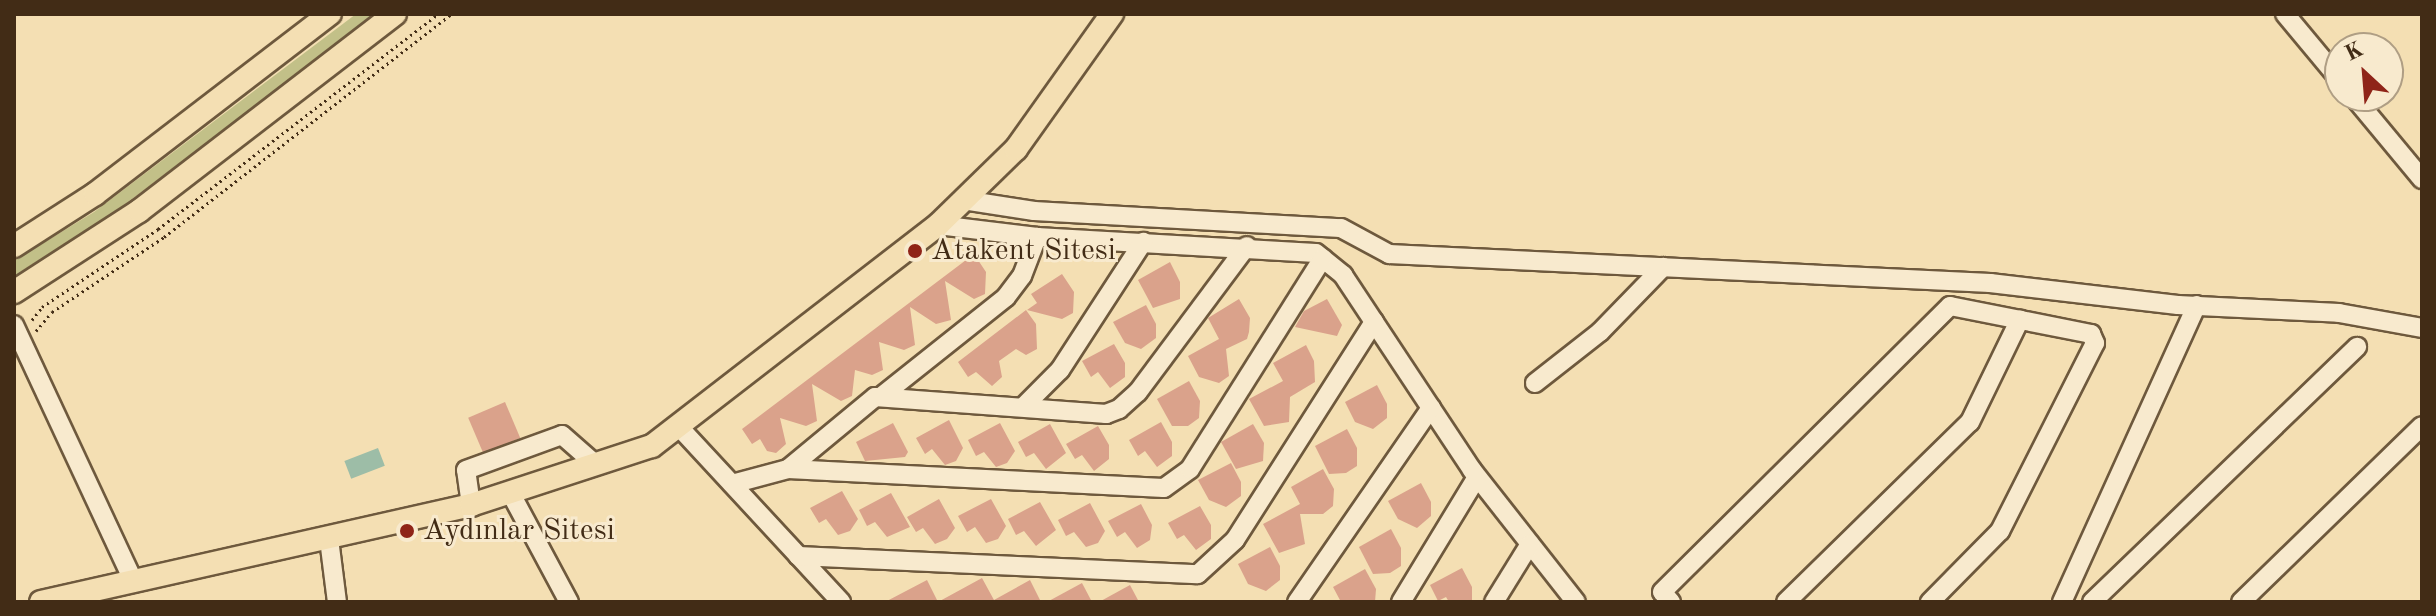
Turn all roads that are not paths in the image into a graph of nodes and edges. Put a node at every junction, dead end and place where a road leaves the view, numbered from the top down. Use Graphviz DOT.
graph roads {
  1 [pos="330,14"];
  2 [pos="395,14"];
  3 [pos="1112,14"];
  4 [pos="2285,14"];
  5 [pos="2324,61"];
  6 [pos="2366,112"];
  7 [pos="2422,179"];
  8 [pos="963,200"];
  9 [pos="938,225"];
  10 [pos="1037,237"];
  11 [pos="1143,242"];
  12 [pos="14,246"];
  13 [pos="1247,246"];
  14 [pos="1323,258"];
  15 [pos="1663,267"];
  16 [pos="2051,290"];
  17 [pos="14,292"];
  18 [pos="2197,305"];
  19 [pos="2020,319"];
  20 [pos="1374,322"];
  21 [pos="2044,324"];
  22 [pos="2422,328"];
  23 [pos="22,329"];
  24 [pos="2357,347"];
  25 [pos="1535,383"];
  26 [pos="883,395"];
  27 [pos="1023,407"];
  28 [pos="1431,408"];
  29 [pos="2422,426"];
  30 [pos="680,428"];
  31 [pos="595,464"];
  32 [pos="788,469"];
  33 [pos="1477,477"];
  34 [pos="732,484"];
  35 [pos="510,492"];
  36 [pos="471,505"];
  37 [pos="329,539"];
  38 [pos="1530,544"];
  39 [pos="798,556"];
  40 [pos="133,580"];
  41 [pos="85,596"];
  42 [pos="41,602"];
  43 [pos="337,602"];
  44 [pos="569,602"];
  45 [pos="841,602"];
  46 [pos="1297,602"];
  47 [pos="1401,602"];
  48 [pos="1494,602"];
  49 [pos="1576,602"];
  50 [pos="1671,602"];
  51 [pos="1786,602"];
  52 [pos="1930,602"];
  53 [pos="2062,602"];
  54 [pos="2092,602"];
  55 [pos="2241,602"];
  1 -- 12 [label="main road"];
  2 -- 17 [label="main road"];
  3 -- 8 [label="main road"];
  4 -- 5 [label="street"];
  6 -- 7 [label="street"];
  8 -- 9 [label="main road"];
  8 -- 15 [label="street"];
  9 -- 10 [label="street"];
  9 -- 30 [label="main road"];
  10 -- 11 [label="street"];
  10 -- 26 [label="street"];
  11 -- 13 [label="street"];
  11 -- 27 [label="street"];
  13 -- 14 [label="street"];
  13 -- 27 [label="street"];
  14 -- 20 [label="street"];
  14 -- 32 [label="street"];
  15 -- 16 [label="street"];
  15 -- 25 [label="street"];
  16 -- 18 [label="street"];
  16 -- 21 [label="street"];
  18 -- 22 [label="street"];
  18 -- 53 [label="street"];
  19 -- 21 [label="street"];
  19 -- 50 [label="street"];
  19 -- 51 [label="street"];
  20 -- 28 [label="street"];
  20 -- 39 [label="street"];
  21 -- 52 [label="street"];
  23 -- 40 [label="street"];
  24 -- 54 [label="street"];
  26 -- 27 [label="street"];
  26 -- 32 [label="street"];
  28 -- 33 [label="street"];
  28 -- 46 [label="street"];
  29 -- 55 [label="street"];
  30 -- 31 [label="main road"];
  30 -- 34 [label="street"];
  31 -- 35 [label="main road"];
  31 -- 36 [label="street"];
  32 -- 34 [label="street"];
  33 -- 38 [label="street"];
  33 -- 47 [label="street"];
  34 -- 39 [label="street"];
  35 -- 36 [label="main road"];
  35 -- 44 [label="street"];
  36 -- 37 [label="main road"];
  37 -- 40 [label="main road"];
  37 -- 43 [label="street"];
  38 -- 48 [label="street"];
  38 -- 49 [label="street"];
  39 -- 45 [label="street"];
  40 -- 41 [label="main road"];
  41 -- 42 [label="main road"];
}
